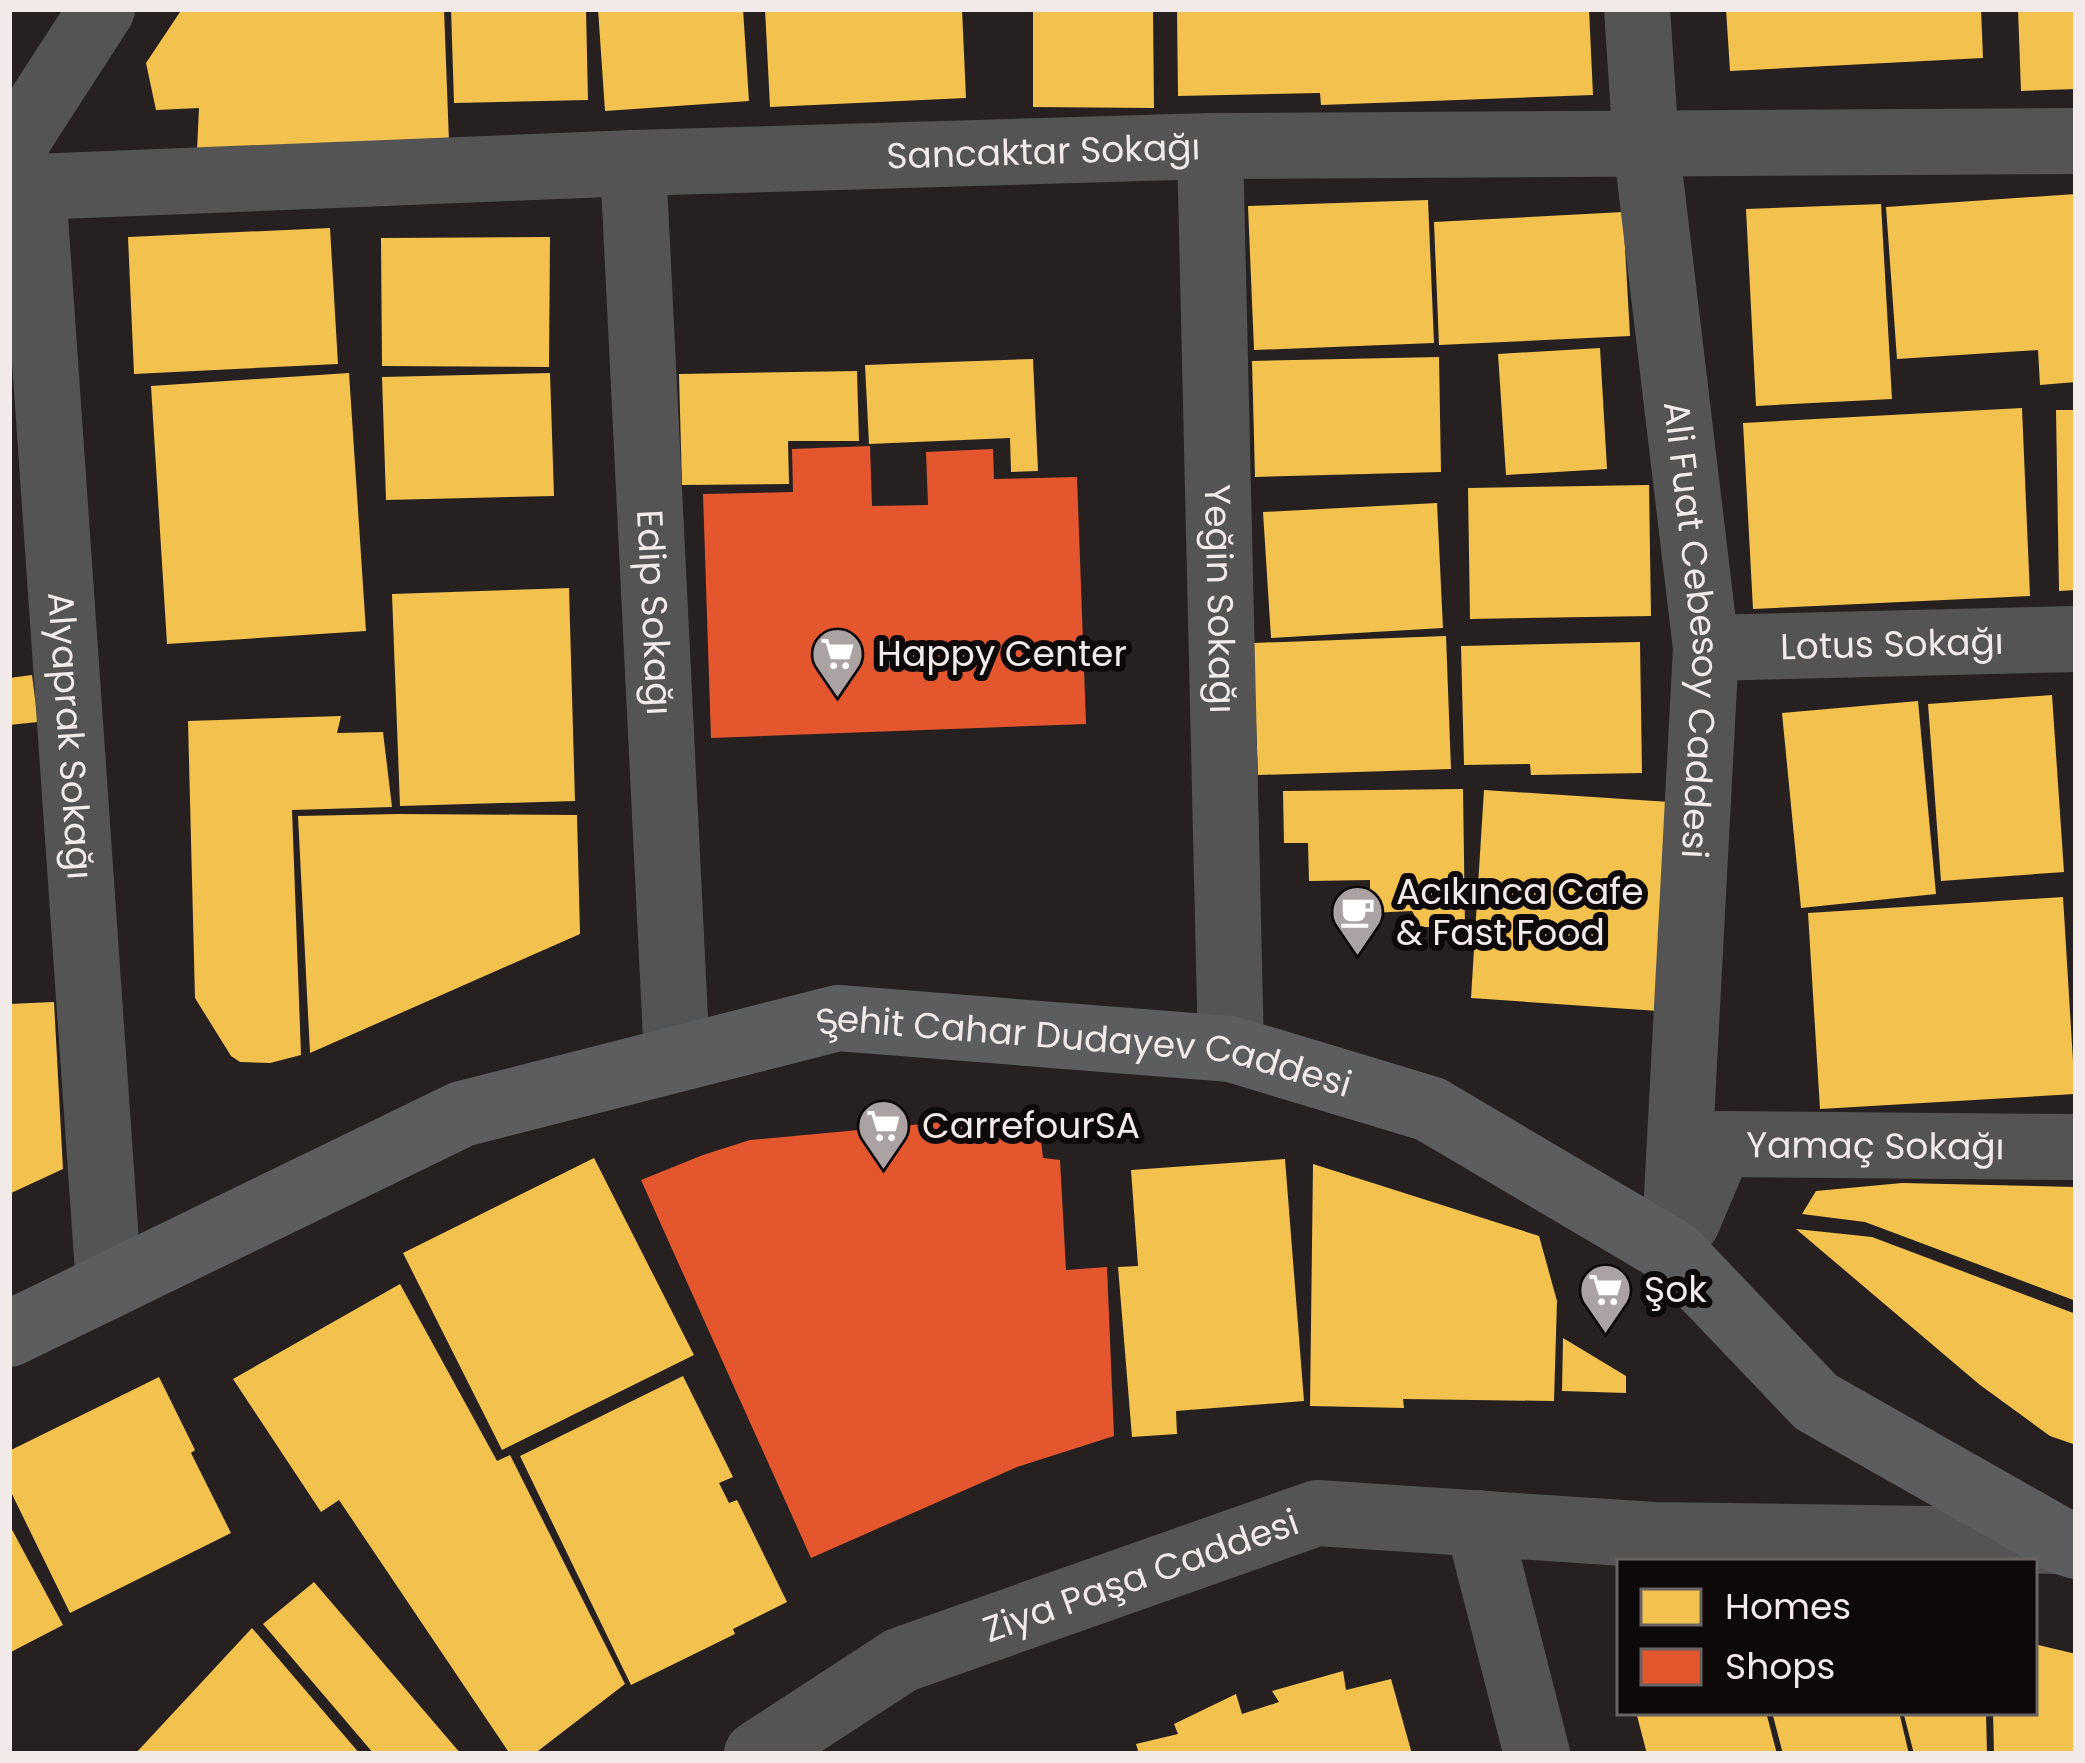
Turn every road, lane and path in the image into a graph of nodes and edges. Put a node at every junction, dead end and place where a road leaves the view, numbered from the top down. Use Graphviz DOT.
graph roads {
  1 [pos="102,9"];
  2 [pos="1637,9"];
  3 [pos="2076,141"];
  4 [pos="1646,144"];
  5 [pos="1210,146"];
  6 [pos="633,163"];
  7 [pos="17,176"];
  8 [pos="2076,639"];
  9 [pos="1706,648"];
  10 [pos="1232,1049"];
  11 [pos="677,1059"];
  12 [pos="2076,1147"];
  13 [pos="1674,1253"];
  14 [pos="110,1286"];
  15 [pos="9,1334"];
  16 [pos="1478,1523"];
  17 [pos="2068,1544"];
  18 [pos="757,1754"];
  19 [pos="1538,1754"];
  1 -- 7 [label="street"];
  2 -- 4 [label="street, Ali Fuat Cebesoy Caddesi"];
  3 -- 4 [label="street, Sancaktar Sokağı"];
  4 -- 5 [label="street, Sancaktar Sokağı"];
  4 -- 9 [label="street, Ali Fuat Cebesoy Caddesi"];
  5 -- 6 [label="street, Sancaktar Sokağı"];
  5 -- 10 [label="street, Yeğin Sokağı"];
  6 -- 7 [label="street, Sancaktar Sokağı"];
  6 -- 11 [label="street, Edip Sokağı"];
  7 -- 14 [label="street, Alyaprak Sokağı"];
  8 -- 9 [label="street, Lotus Sokağı"];
  9 -- 13 [label="street, Ali Fuat Cebesoy Caddesi"];
  10 -- 11 [label="main road, Şehit Cahar Dudayev Caddesi"];
  10 -- 13 [label="main road, Şehit Cahar Dudayev Caddesi"];
  11 -- 14 [label="main road, Şehit Cahar Dudayev Caddesi"];
  12 -- 13 [label="street, Yamaç Sokağı"];
  13 -- 17 [label="main road, Şehit Cahar Dudayev Caddesi"];
  14 -- 15 [label="main road, Şehit Cahar Dudayev Caddesi"];
  16 -- 17 [label="street, Ziya Paşa Caddesi"];
  16 -- 18 [label="street, Ziya Paşa Caddesi"];
  16 -- 19 [label="street"];
}
